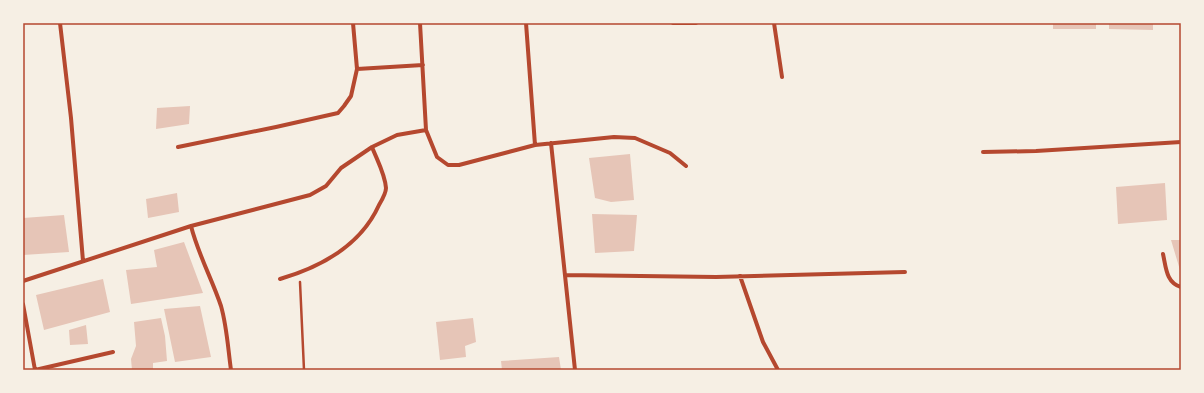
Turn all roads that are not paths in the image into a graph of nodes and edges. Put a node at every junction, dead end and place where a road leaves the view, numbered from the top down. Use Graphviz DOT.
graph roads {
  1 [pos="60,23"];
  2 [pos="353,23"];
  3 [pos="420,23"];
  4 [pos="526,23"];
  5 [pos="673,23"];
  6 [pos="696,23"];
  7 [pos="774,23"];
  8 [pos="423,65"];
  9 [pos="357,69"];
  10 [pos="782,77"];
  11 [pos="426,130"];
  12 [pos="1181,142"];
  13 [pos="552,143"];
  14 [pos="535,145"];
  15 [pos="178,147"];
  16 [pos="372,147"];
  17 [pos="983,152"];
  18 [pos="686,166"];
  19 [pos="190,226"];
  20 [pos="1163,254"];
  21 [pos="83,261"];
  22 [pos="905,272"];
  23 [pos="565,275"];
  24 [pos="740,276"];
  25 [pos="280,279"];
  26 [pos="23,281"];
  27 [pos="1181,287"];
  28 [pos="23,304"];
  29 [pos="113,352"];
  30 [pos="35,370"];
  31 [pos="231,370"];
  32 [pos="575,370"];
  33 [pos="778,370"];
  1 -- 21 [label="street"];
  2 -- 9 [label="street"];
  3 -- 8 [label="street"];
  4 -- 14 [label="street"];
  5 -- 6 [label="street"];
  7 -- 10 [label="street"];
  8 -- 9 [label="street"];
  8 -- 11 [label="street"];
  9 -- 15 [label="street"];
  11 -- 14 [label="street"];
  11 -- 16 [label="street"];
  12 -- 17 [label="street"];
  13 -- 14 [label="street"];
  13 -- 18 [label="street"];
  13 -- 23 [label="street"];
  16 -- 19 [label="street"];
  16 -- 25 [label="street"];
  19 -- 21 [label="street"];
  19 -- 31 [label="street"];
  20 -- 27 [label="street"];
  21 -- 26 [label="street"];
  22 -- 24 [label="street"];
  23 -- 24 [label="street"];
  23 -- 32 [label="street"];
  24 -- 33 [label="street"];
  28 -- 30 [label="street"];
  29 -- 30 [label="street"];
}
